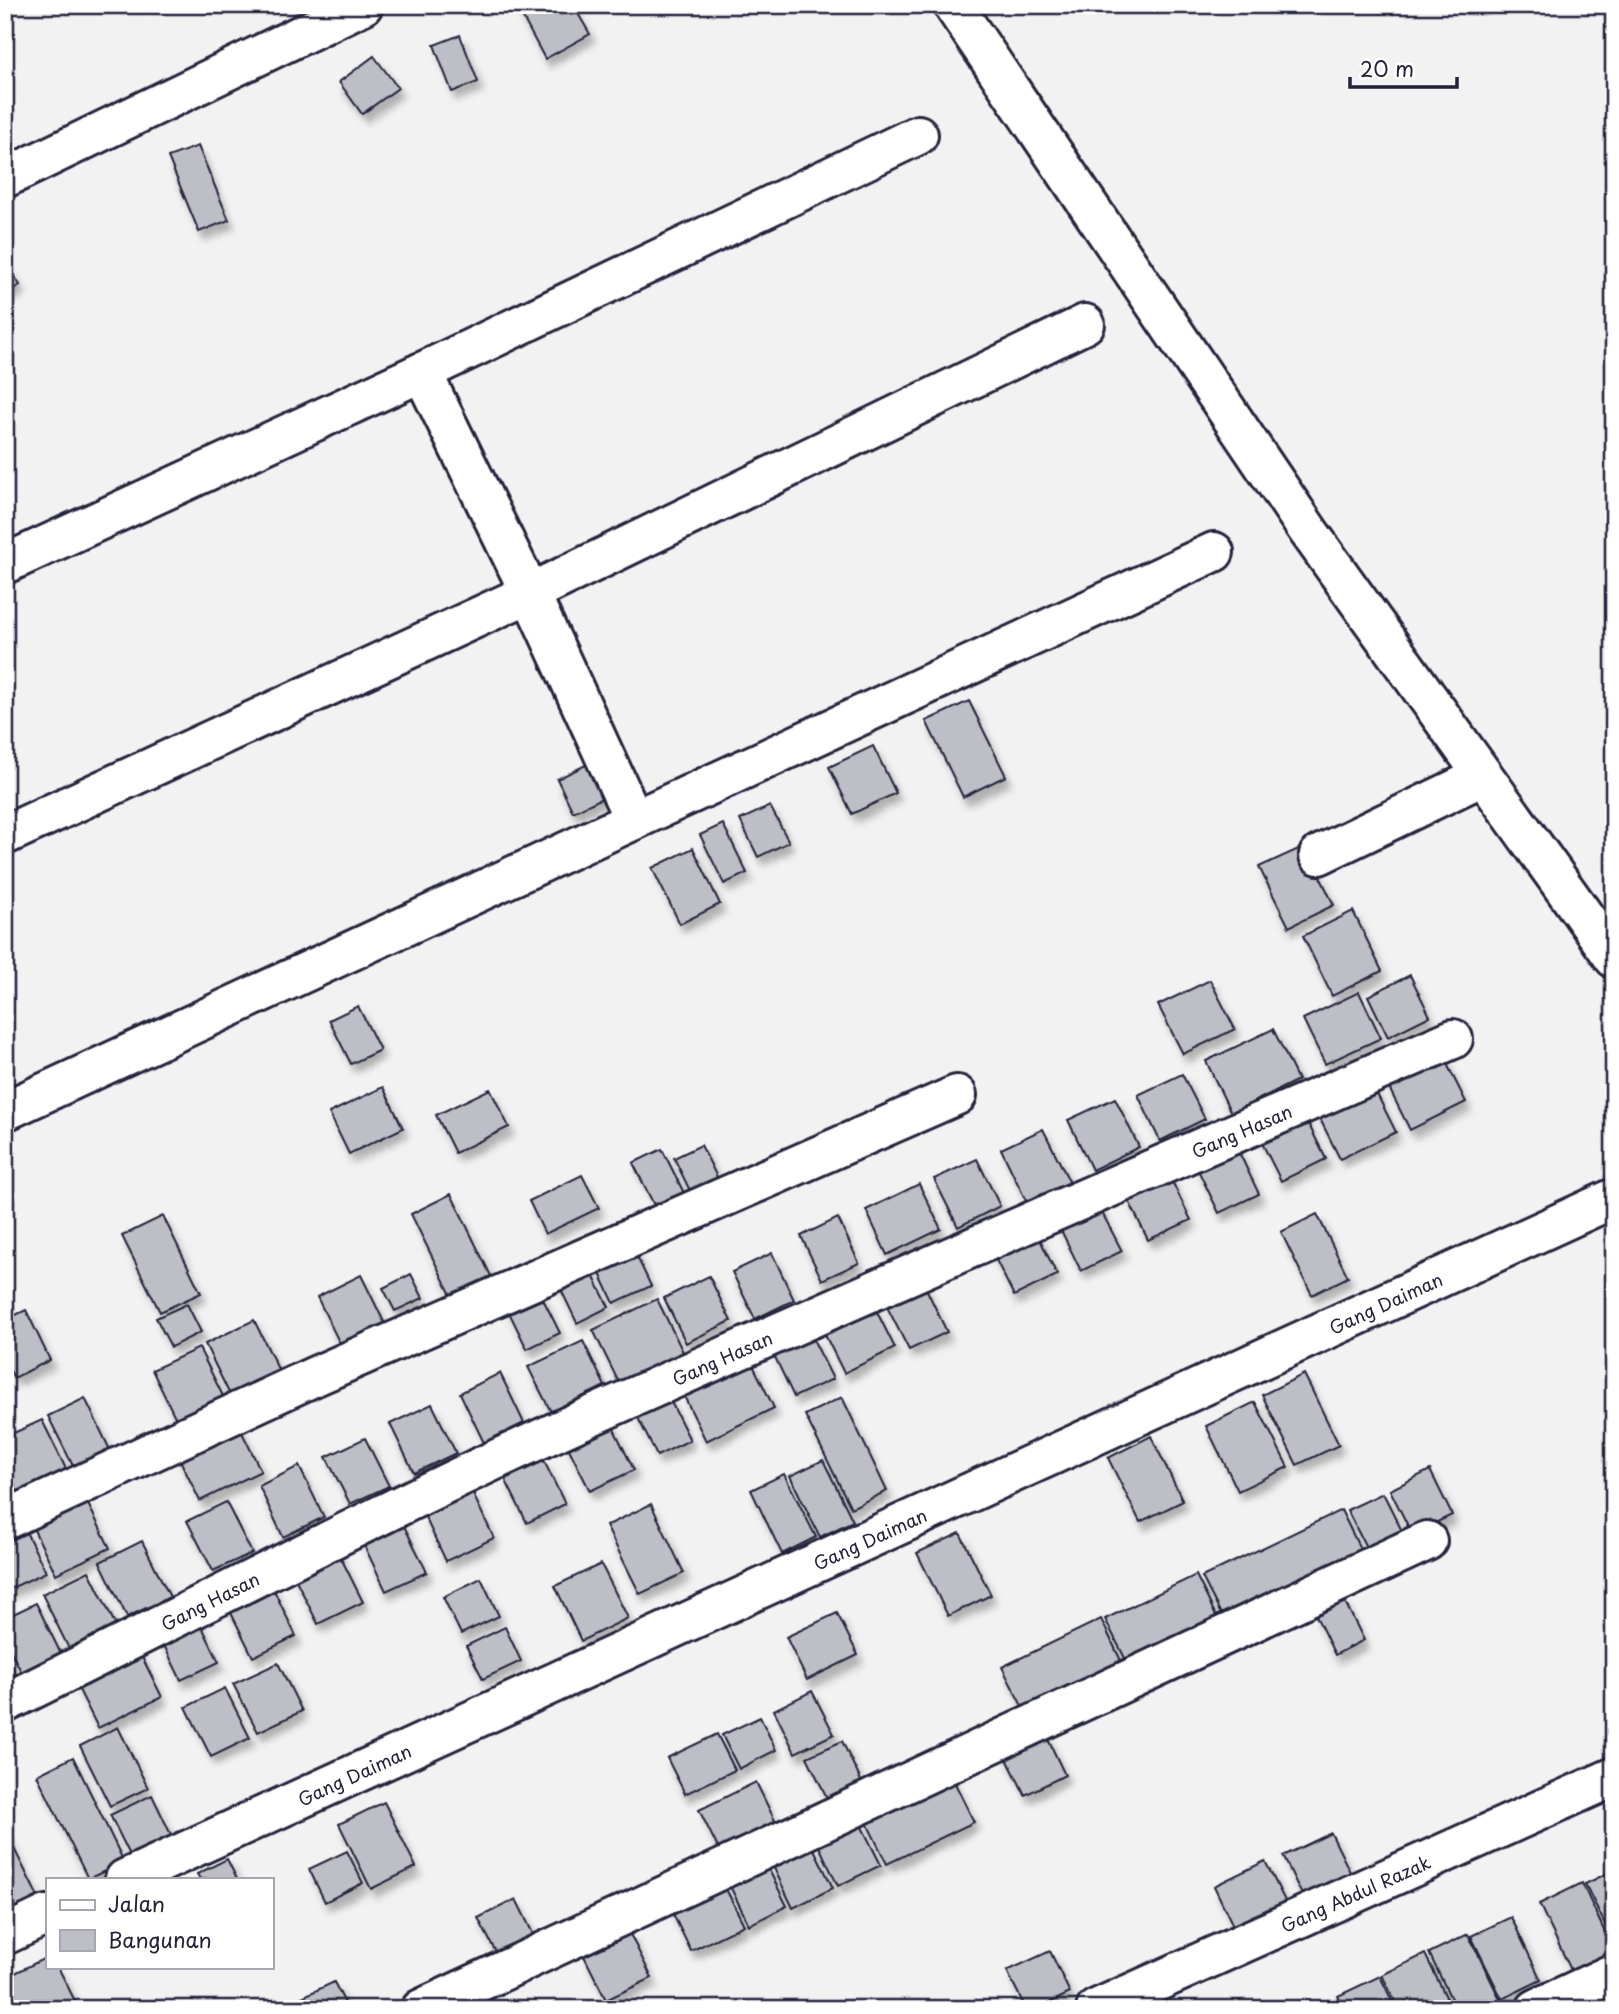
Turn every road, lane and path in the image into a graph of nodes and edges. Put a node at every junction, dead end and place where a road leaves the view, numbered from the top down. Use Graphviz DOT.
graph roads {
  1 [pos="363,5"];
  2 [pos="953,5"];
  3 [pos="918,135"];
  4 [pos="5,178"];
  5 [pos="1085,324"];
  6 [pos="422,372"];
  7 [pos="1214,552"];
  8 [pos="5,564"];
  9 [pos="530,593"];
  10 [pos="1483,776"];
  11 [pos="634,820"];
  12 [pos="5,835"];
  13 [pos="1319,855"];
  14 [pos="1614,958"];
  15 [pos="1453,1039"];
  16 [pos="957,1095"];
  17 [pos="7,1106"];
  18 [pos="1614,1198"];
  19 [pos="13,1517"];
  20 [pos="1427,1541"];
  21 [pos="5,1703"];
  22 [pos="1614,1777"];
  23 [pos="127,1878"];
  24 [pos="46,1915"];
  25 [pos="5,1935"];
  26 [pos="1614,1973"];
  27 [pos="1558,2004"];
  28 [pos="421,2009"];
  29 [pos="1096,2009"];
  1 -- 4 [label="street"];
  2 -- 10 [label="street"];
  3 -- 6 [label="street"];
  5 -- 9 [label="street"];
  6 -- 8 [label="street"];
  6 -- 9 [label="street"];
  7 -- 11 [label="street"];
  9 -- 11 [label="street"];
  9 -- 12 [label="street"];
  10 -- 13 [label="street"];
  10 -- 14 [label="street"];
  11 -- 17 [label="street"];
  15 -- 21 [label="street, Gang Hasan"];
  16 -- 19 [label="street"];
  18 -- 23 [label="street, Gang Daiman"];
  20 -- 28 [label="street"];
  22 -- 29 [label="street, Gang Abdul Razak"];
  24 -- 25 [label="street"];
  26 -- 27 [label="street"];
}
